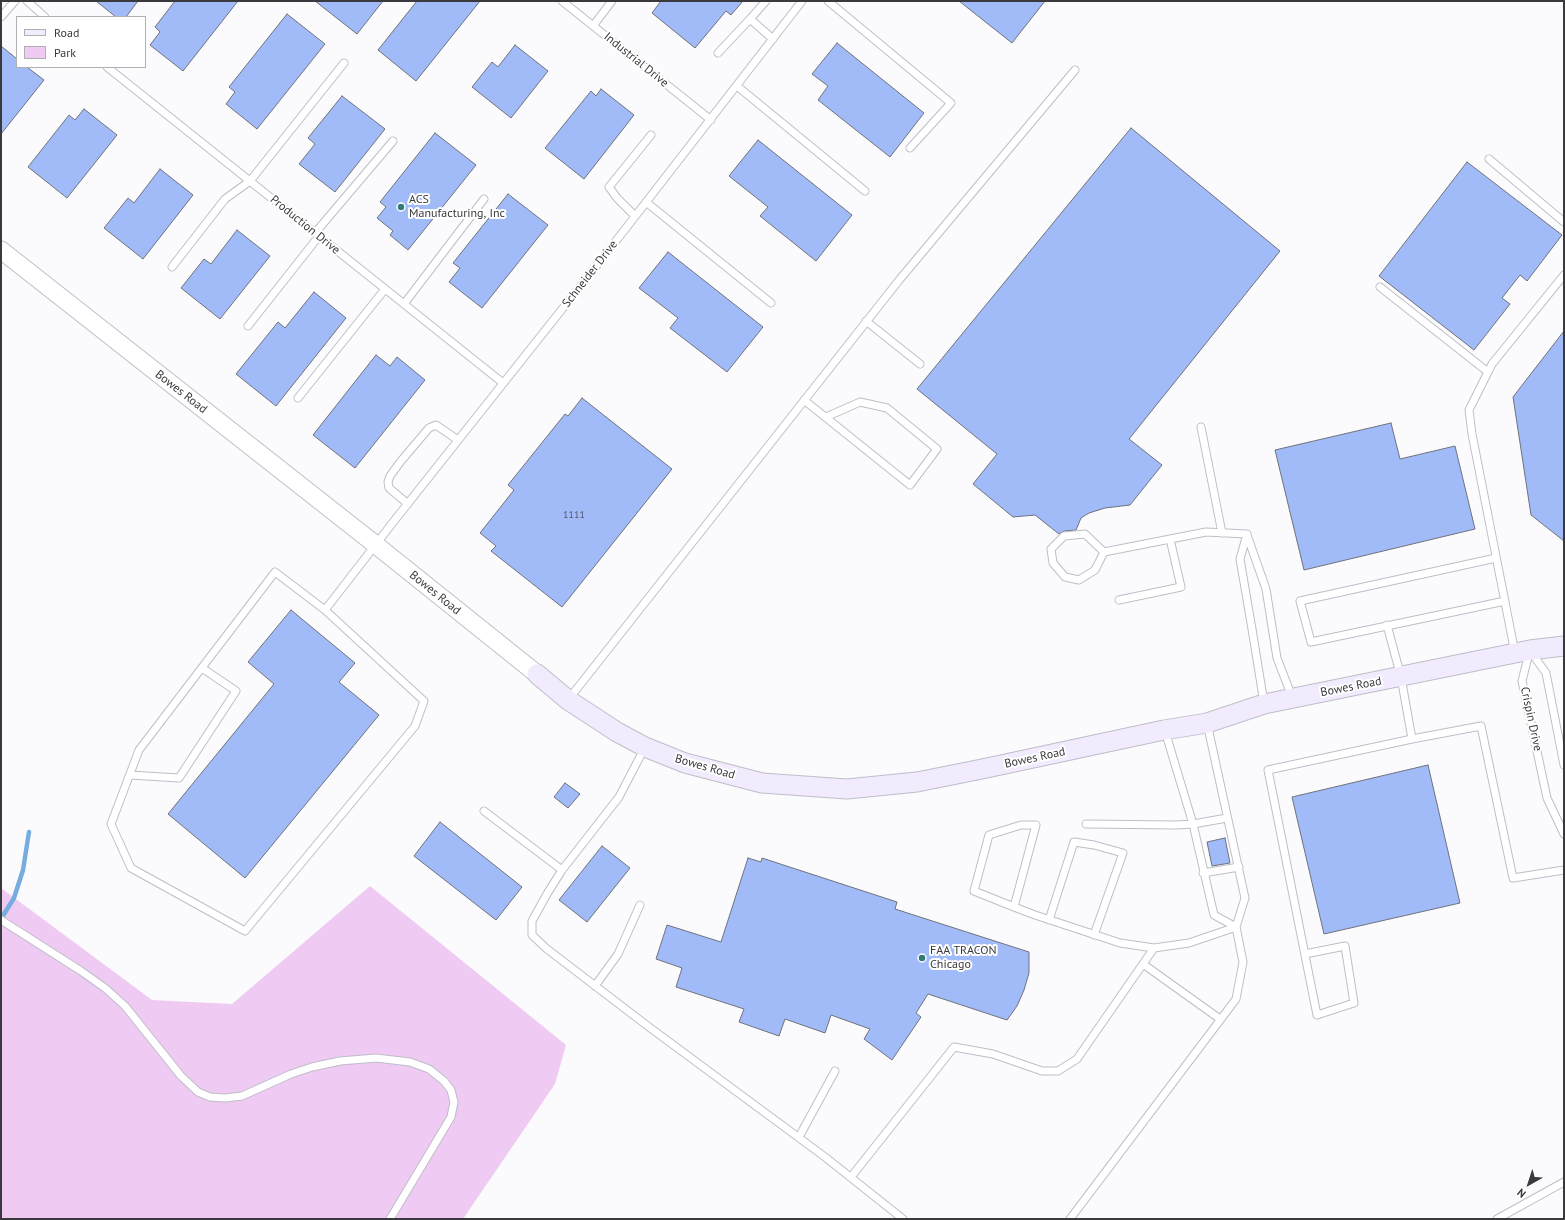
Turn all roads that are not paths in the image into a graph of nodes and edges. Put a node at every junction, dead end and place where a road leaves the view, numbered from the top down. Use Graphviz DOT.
graph roads {
  1 [pos="15,1"];
  2 [pos="27,1"];
  3 [pos="562,1"];
  4 [pos="612,1"];
  5 [pos="766,1"];
  6 [pos="802,1"];
  7 [pos="828,1"];
  8 [pos="44,16"];
  9 [pos="1,17"];
  10 [pos="750,19"];
  11 [pos="593,26"];
  12 [pos="773,39"];
  13 [pos="718,53"];
  14 [pos="344,63"];
  15 [pos="108,68"];
  16 [pos="1075,70"];
  17 [pos="737,86"];
  18 [pos="711,120"];
  19 [pos="651,135"];
  20 [pos="393,141"];
  21 [pos="910,148"];
  22 [pos="1489,159"];
  23 [pos="250,181"];
  24 [pos="865,191"];
  25 [pos="484,199"];
  26 [pos="646,202"];
  27 [pos="636,216"];
  28 [pos="1564,222"];
  29 [pos="317,235"];
  30 [pos="1,250"];
  31 [pos="172,267"];
  32 [pos="1564,275"];
  33 [pos="1380,287"];
  34 [pos="385,289"];
  35 [pos="771,303"];
  36 [pos="404,304"];
  37 [pos="866,321"];
  38 [pos="248,326"];
  39 [pos="920,364"];
  40 [pos="1488,372"];
  41 [pos="503,383"];
  42 [pos="298,398"];
  43 [pos="804,400"];
  44 [pos="826,417"];
  45 [pos="1201,427"];
  46 [pos="458,440"];
  47 [pos="408,504"];
  48 [pos="1222,533"];
  49 [pos="1247,534"];
  50 [pos="1170,539"];
  51 [pos="376,545"];
  52 [pos="1104,552"];
  53 [pos="1496,558"];
  54 [pos="1120,600"];
  55 [pos="1505,601"];
  56 [pos="325,610"];
  57 [pos="1387,625"];
  58 [pos="1564,646"];
  59 [pos="1522,652"];
  60 [pos="202,668"];
  61 [pos="538,674"];
  62 [pos="1401,677"];
  63 [pos="1293,698"];
  64 [pos="568,700"];
  65 [pos="1264,704"];
  66 [pos="1207,723"];
  67 [pos="1164,730"];
  68 [pos="1412,740"];
  69 [pos="645,747"];
  70 [pos="1564,765"];
  71 [pos="130,775"];
  72 [pos="484,811"];
  73 [pos="1227,818"];
  74 [pos="1086,824"];
  75 [pos="1193,824"];
  76 [pos="1564,834"];
  77 [pos="1239,867"];
  78 [pos="562,870"];
  79 [pos="1564,870"];
  80 [pos="1203,873"];
  81 [pos="640,905"];
  82 [pos="1014,907"];
  83 [pos="1,920"];
  84 [pos="1049,920"];
  85 [pos="1236,927"];
  86 [pos="1094,935"];
  87 [pos="1154,948"];
  88 [pos="1305,954"];
  89 [pos="1143,964"];
  90 [pos="595,986"];
  91 [pos="1220,1019"];
  92 [pos="834,1071"];
  93 [pos="798,1137"];
  94 [pos="851,1177"];
  95 [pos="1564,1182"];
  96 [pos="390,1219"];
  97 [pos="903,1219"];
  98 [pos="1070,1219"];
  99 [pos="1497,1219"];
  1 -- 9 [label="lane"];
  2 -- 8 [label="lane"];
  3 -- 11 [label="lane, Industrial Drive"];
  4 -- 11 [label="lane"];
  5 -- 10 [label="lane"];
  6 -- 12 [label="lane, Schneider Drive"];
  7 -- 21 [label="lane"];
  10 -- 12 [label="lane"];
  10 -- 13 [label="lane"];
  11 -- 18 [label="lane, Industrial Drive"];
  12 -- 17 [label="lane, Schneider Drive"];
  14 -- 23 [label="lane"];
  15 -- 23 [label="lane, Production Drive"];
  16 -- 37 [label="lane"];
  17 -- 18 [label="lane, Schneider Drive"];
  17 -- 24 [label="lane"];
  18 -- 26 [label="lane, Schneider Drive"];
  19 -- 27 [label="lane"];
  20 -- 29 [label="lane"];
  22 -- 28 [label="lane"];
  23 -- 29 [label="lane, Production Drive"];
  23 -- 31 [label="lane"];
  25 -- 36 [label="lane"];
  26 -- 27 [label="lane, Schneider Drive"];
  26 -- 35 [label="lane"];
  27 -- 41 [label="lane, Schneider Drive"];
  29 -- 34 [label="lane, Production Drive"];
  29 -- 38 [label="lane"];
  30 -- 51 [label="street, Bowes Road"];
  32 -- 40 [label="lane"];
  33 -- 40 [label="lane"];
  34 -- 36 [label="lane, Production Drive"];
  34 -- 42 [label="lane"];
  36 -- 41 [label="lane, Production Drive"];
  37 -- 39 [label="lane"];
  37 -- 43 [label="lane"];
  40 -- 53 [label="lane"];
  41 -- 46 [label="lane, Schneider Drive"];
  43 -- 44 [label="lane"];
  43 -- 64 [label="lane"];
  44 -- 44 [label="lane"];
  45 -- 48 [label="lane"];
  46 -- 47 [label="lane, Schneider Drive"];
  46 -- 47 [label="lane"];
  47 -- 51 [label="lane, Schneider Drive"];
  48 -- 49 [label="lane"];
  48 -- 50 [label="lane"];
  49 -- 63 [label="lane"];
  49 -- 65 [label="lane"];
  50 -- 52 [label="lane"];
  50 -- 54 [label="lane"];
  51 -- 56 [label="lane, Schneider Drive"];
  51 -- 61 [label="street, Bowes Road"];
  52 -- 52 [label="lane"];
  53 -- 55 [label="lane"];
  53 -- 57 [label="lane"];
  55 -- 57 [label="lane"];
  55 -- 59 [label="lane"];
  56 -- 60 [label="lane"];
  56 -- 71 [label="lane"];
  57 -- 62 [label="lane"];
  58 -- 59 [label="main road, Bowes Road"];
  59 -- 62 [label="main road, Bowes Road"];
  59 -- 70 [label="lane, Crispin Drive"];
  59 -- 76 [label="lane, Crispin Drive"];
  60 -- 71 [label="lane"];
  60 -- 71 [label="lane"];
  61 -- 64 [label="main road, Bowes Road"];
  62 -- 63 [label="main road, Bowes Road"];
  62 -- 68 [label="lane"];
  63 -- 65 [label="main road, Bowes Road"];
  64 -- 69 [label="main road, Bowes Road"];
  65 -- 66 [label="main road, Bowes Road"];
  66 -- 67 [label="main road, Bowes Road"];
  66 -- 73 [label="lane"];
  67 -- 69 [label="main road, Bowes Road"];
  67 -- 75 [label="lane"];
  68 -- 79 [label="lane"];
  68 -- 88 [label="lane"];
  69 -- 78 [label="lane"];
  72 -- 78 [label="lane"];
  73 -- 75 [label="lane"];
  73 -- 77 [label="lane"];
  74 -- 75 [label="lane"];
  75 -- 80 [label="lane"];
  77 -- 80 [label="lane"];
  77 -- 85 [label="lane"];
  78 -- 90 [label="lane"];
  80 -- 85 [label="lane"];
  81 -- 90 [label="lane"];
  82 -- 82 [label="lane"];
  82 -- 84 [label="lane"];
  83 -- 96 [label="lane"];
  84 -- 86 [label="lane"];
  84 -- 86 [label="lane"];
  85 -- 87 [label="lane"];
  85 -- 91 [label="lane"];
  86 -- 87 [label="lane"];
  87 -- 89 [label="lane"];
  88 -- 88 [label="lane"];
  89 -- 91 [label="lane"];
  89 -- 94 [label="lane"];
  90 -- 93 [label="lane"];
  91 -- 98 [label="lane"];
  92 -- 93 [label="lane"];
  93 -- 94 [label="lane"];
  94 -- 97 [label="lane"];
  95 -- 99 [label="lane"];
}
